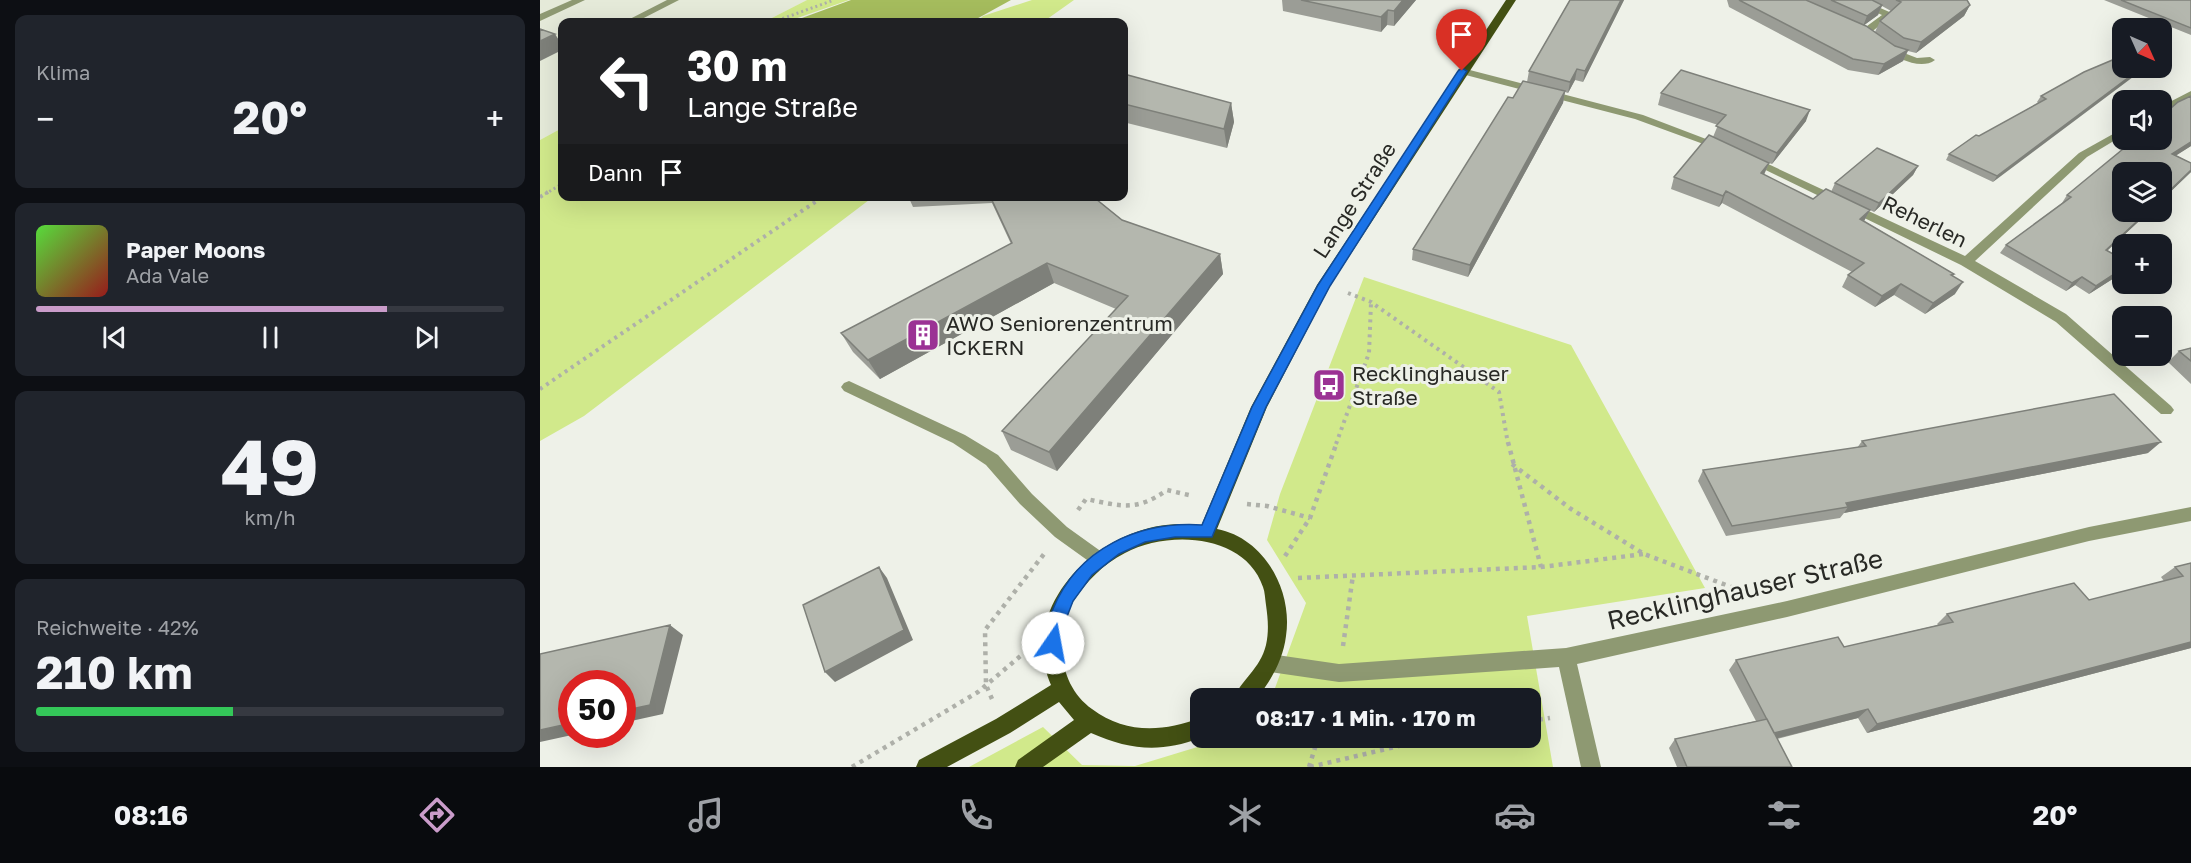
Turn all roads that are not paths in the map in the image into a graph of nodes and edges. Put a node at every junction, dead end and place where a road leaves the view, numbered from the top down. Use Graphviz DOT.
graph roads {
  1 [pos="580,0"];
  2 [pos="674,0"];
  3 [pos="1511,0"];
  4 [pos="1854,0"];
  5 [pos="540,18"];
  6 [pos="637,18"];
  7 [pos="1845,26"];
  8 [pos="1871,38"];
  9 [pos="1930,60"];
  10 [pos="1462,71"];
  11 [pos="2191,94"];
  12 [pos="2172,104"];
  13 [pos="2112,138"];
  14 [pos="1966,262"];
  15 [pos="849,387"];
  16 [pos="2166,411"];
  17 [pos="2191,514"];
  18 [pos="1207,532"];
  19 [pos="1100,560"];
  20 [pos="1566,657"];
  21 [pos="1270,663"];
  22 [pos="1251,688"];
  23 [pos="1061,690"];
  24 [pos="1089,723"];
  25 [pos="1190,731"];
  26 [pos="926,767"];
  27 [pos="1025,767"];
  28 [pos="1591,767"];
  1 -- 5 [label="street"];
  2 -- 6 [label="street"];
  3 -- 10 [label="main road, Lange Straße"];
  4 -- 8 [label="street"];
  7 -- 8 [label="street"];
  8 -- 9 [label="street"];
  10 -- 14 [label="street, Reherlen"];
  10 -- 18 [label="main road, Lange Straße"];
  11 -- 12 [label="street"];
  13 -- 14 [label="street"];
  14 -- 16 [label="street, Reherlen"];
  15 -- 19 [label="street"];
  17 -- 20 [label="street, Recklinghauser Straße"];
  18 -- 19 [label="main road"];
  18 -- 21 [label="main road"];
  19 -- 23 [label="main road"];
  20 -- 21 [label="street, Recklinghauser Straße"];
  20 -- 28 [label="street"];
  21 -- 22 [label="main road"];
  23 -- 24 [label="main road"];
  23 -- 26 [label="main road"];
  24 -- 25 [label="main road"];
  24 -- 27 [label="main road"];
}
